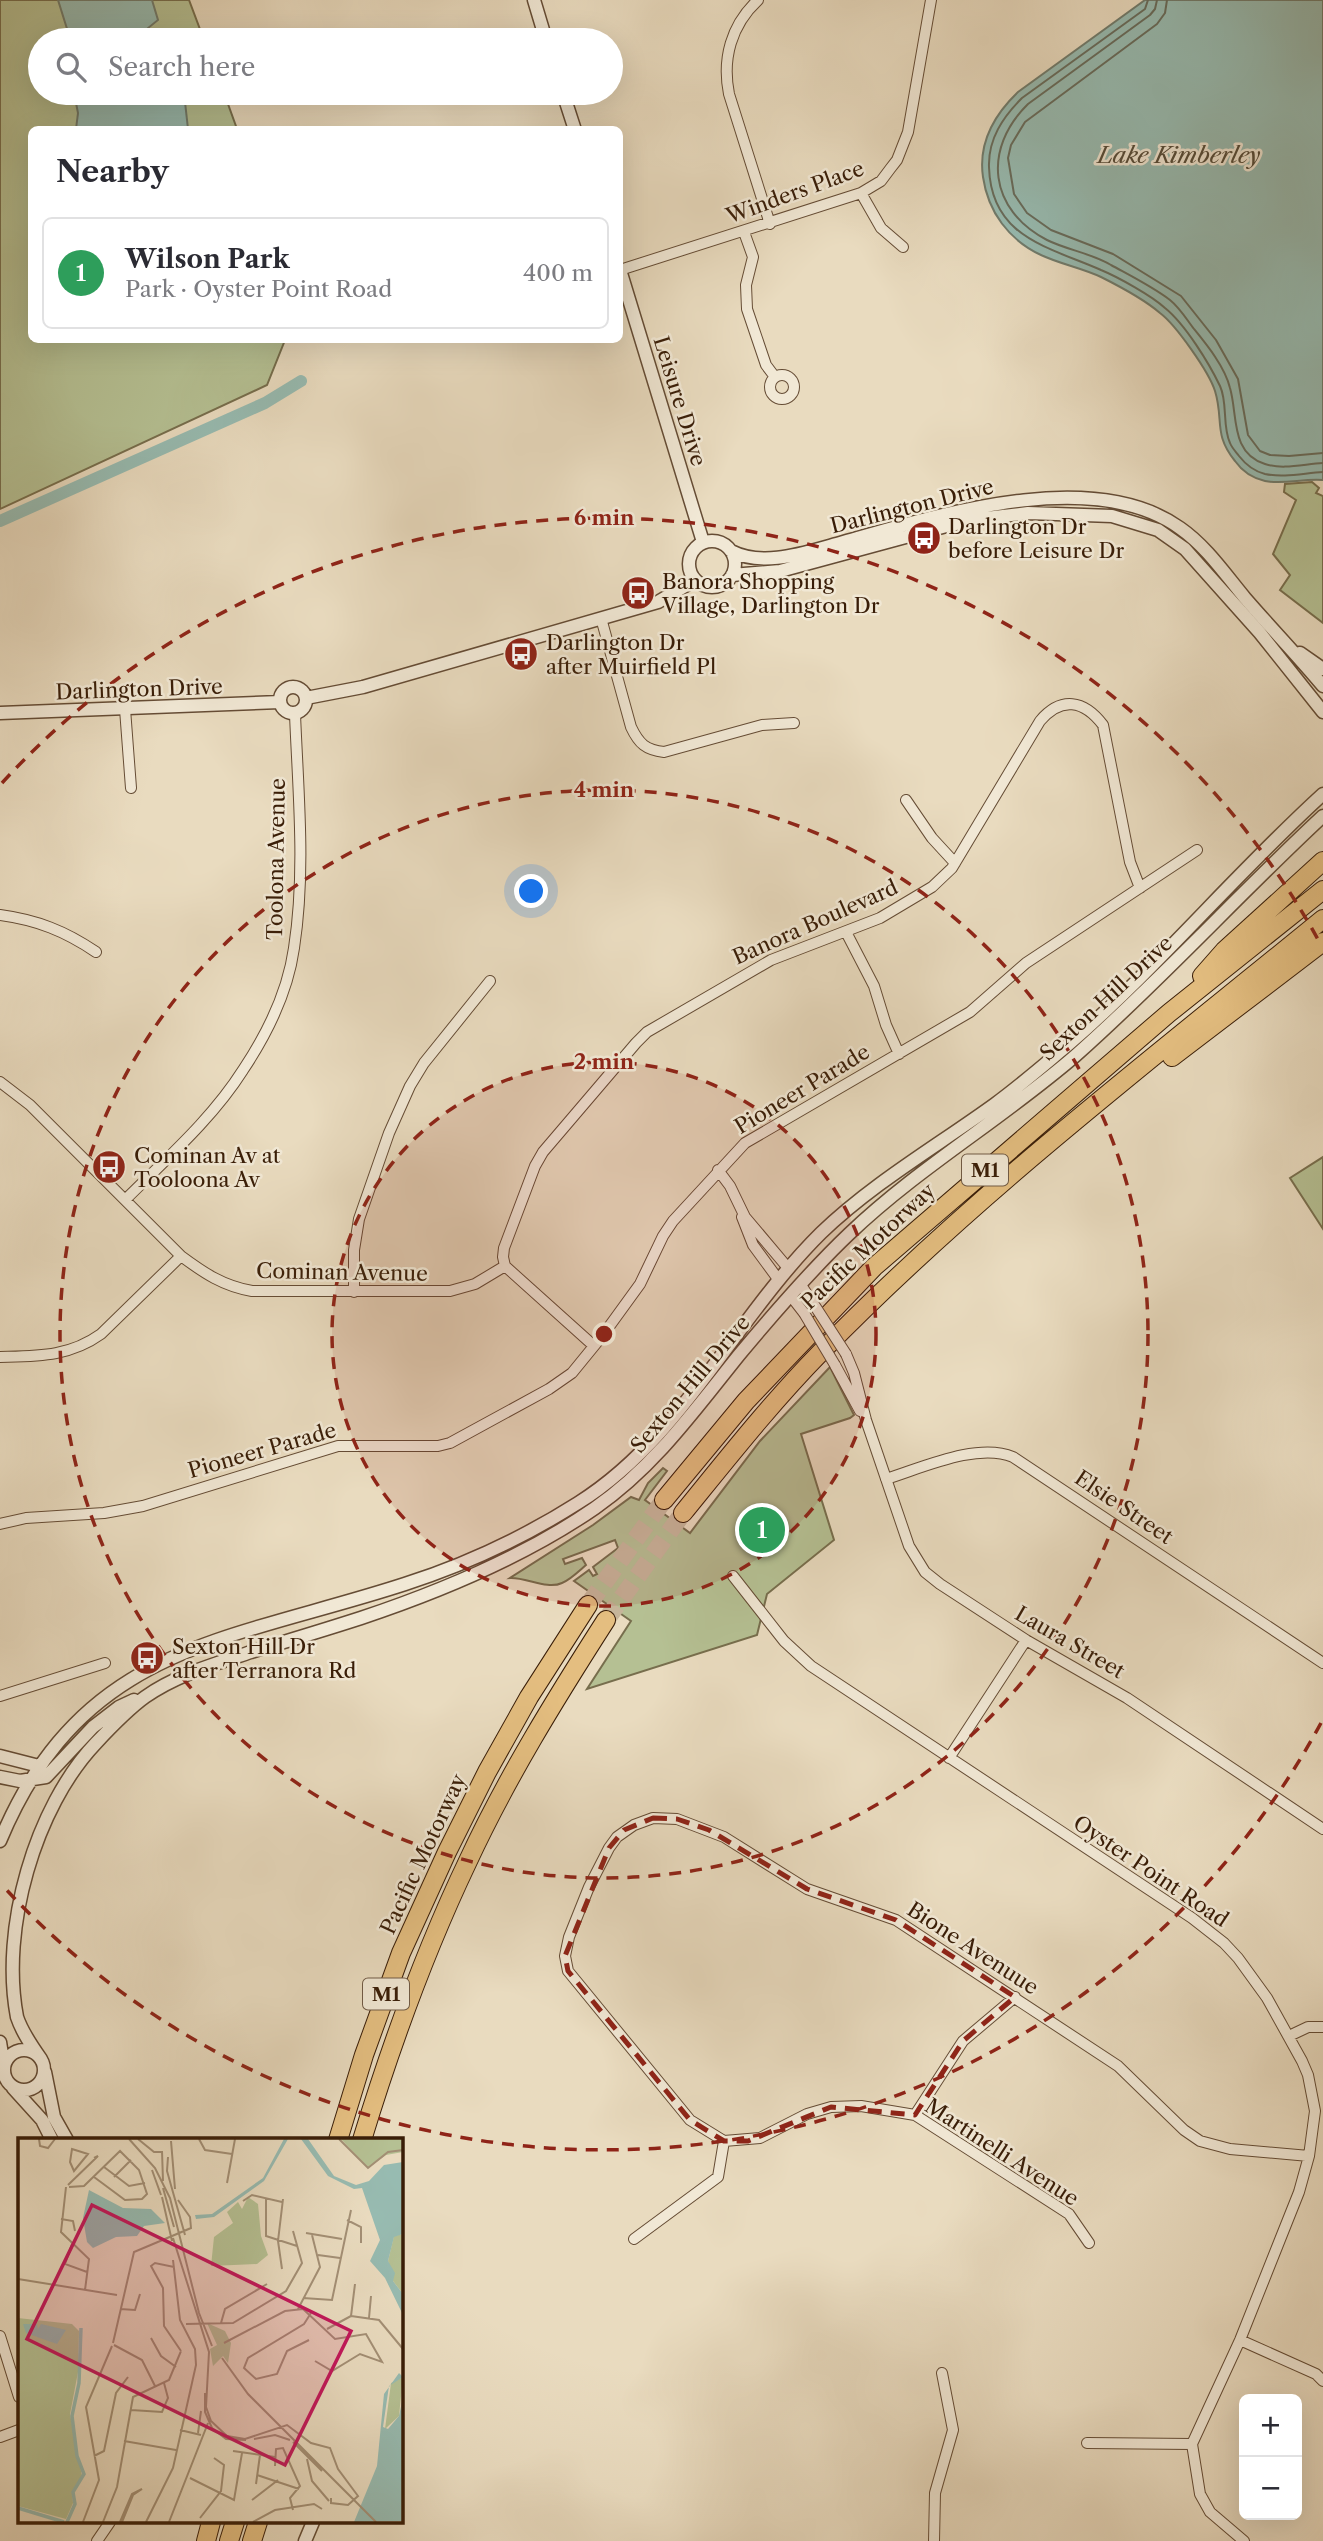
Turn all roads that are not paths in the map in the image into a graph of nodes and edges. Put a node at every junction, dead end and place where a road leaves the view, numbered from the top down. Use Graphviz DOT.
graph roads {
  1 [pos="534,0"];
  2 [pos="758,0"];
  3 [pos="931,0"];
  4 [pos="543,28"];
  5 [pos="567,105"];
  6 [pos="574,126"];
  7 [pos="861,192"];
  8 [pos="770,223"];
  9 [pos="744,232"];
  10 [pos="903,247"];
  11 [pos="623,269"];
  12 [pos="623,280"];
  13 [pos="775,377"];
  14 [pos="703,542"];
  15 [pos="731,551"];
  16 [pos="732,575"];
  17 [pos="695,580"];
  18 [pos="601,618"];
  19 [pos="1290,647"];
  20 [pos="1323,669"];
  21 [pos="1323,686"];
  22 [pos="306,698"];
  23 [pos="280,702"];
  24 [pos="125,709"];
  25 [pos="1323,712"];
  26 [pos="0,713"];
  27 [pos="295,714"];
  28 [pos="794,723"];
  29 [pos="131,788"];
  30 [pos="1323,794"];
  31 [pos="906,800"];
  32 [pos="1323,816"];
  33 [pos="1197,850"];
  34 [pos="1323,861"];
  35 [pos="955,863"];
  36 [pos="1140,888"];
  37 [pos="1323,890"];
  38 [pos="0,915"];
  39 [pos="1323,919"];
  40 [pos="846,932"];
  41 [pos="1323,942"];
  42 [pos="96,952"];
  43 [pos="490,981"];
  44 [pos="1170,1013"];
  45 [pos="899,1054"];
  46 [pos="0,1082"];
  47 [pos="1085,1114"];
  48 [pos="718,1170"];
  49 [pos="125,1200"];
  50 [pos="739,1205"];
  51 [pos="181,1256"];
  52 [pos="505,1266"];
  53 [pos="788,1268"];
  54 [pos="778,1279"];
  55 [pos="800,1284"];
  56 [pos="354,1292"];
  57 [pos="790,1295"];
  58 [pos="594,1346"];
  59 [pos="0,1357"];
  60 [pos="869,1430"];
  61 [pos="886,1479"];
  62 [pos="664,1500"];
  63 [pos="683,1513"];
  64 [pos="0,1524"];
  65 [pos="733,1576"];
  66 [pos="589,1605"];
  67 [pos="606,1620"];
  68 [pos="1026,1640"];
  69 [pos="1323,1662"];
  70 [pos="105,1663"];
  71 [pos="147,1695"];
  72 [pos="0,1696"];
  73 [pos="0,1756"];
  74 [pos="948,1758"];
  75 [pos="0,1777"];
  76 [pos="39,1782"];
  77 [pos="46,1815"];
  78 [pos="1323,1829"];
  79 [pos="0,1841"];
  80 [pos="1015,1997"];
  81 [pos="1323,2027"];
  82 [pos="1289,2036"];
  83 [pos="0,2042"];
  84 [pos="43,2064"];
  85 [pos="7,2077"];
  86 [pos="915,2115"];
  87 [pos="51,2138"];
  88 [pos="66,2138"];
  89 [pos="339,2138"];
  90 [pos="363,2138"];
  91 [pos="724,2141"];
  92 [pos="1309,2156"];
  93 [pos="635,2239"];
  94 [pos="1089,2243"];
  95 [pos="0,2336"];
  96 [pos="1240,2340"];
  97 [pos="942,2373"];
  98 [pos="1323,2381"];
  99 [pos="18,2395"];
  100 [pos="18,2430"];
  101 [pos="0,2437"];
  102 [pos="1087,2444"];
  103 [pos="1192,2444"];
  104 [pos="109,2524"];
  105 [pos="209,2524"];
  106 [pos="233,2524"];
  107 [pos="257,2524"];
  108 [pos="312,2524"];
  109 [pos="97,2541"];
  110 [pos="204,2541"];
  111 [pos="229,2541"];
  112 [pos="252,2541"];
  113 [pos="305,2541"];
  114 [pos="934,2541"];
  115 [pos="1244,2541"];
  1 -- 4 [label="street"];
  2 -- 8 [label="street"];
  3 -- 7 [label="street, Winders Place"];
  5 -- 6 [label="street"];
  7 -- 8 [label="street, Winders Place"];
  7 -- 10 [label="street"];
  8 -- 9 [label="street, Winders Place"];
  9 -- 11 [label="street, Winders Place"];
  9 -- 13 [label="street"];
  12 -- 14 [label="street, Leisure Drive"];
  14 -- 15 [label="street"];
  14 -- 17 [label="street"];
  15 -- 16 [label="street"];
  15 -- 19 [label="street, Darlington Drive"];
  16 -- 17 [label="street"];
  16 -- 25 [label="street, Darlington Drive"];
  17 -- 18 [label="street"];
  18 -- 22 [label="street"];
  18 -- 28 [label="street"];
  19 -- 20 [label="street"];
  19 -- 21 [label="street, Darlington Drive"];
  22 -- 23 [label="street"];
  22 -- 27 [label="street"];
  23 -- 24 [label="street, Darlington Drive"];
  23 -- 27 [label="street"];
  24 -- 26 [label="street, Darlington Drive"];
  24 -- 29 [label="street"];
  27 -- 49 [label="street, Toolona Avenue"];
  30 -- 53 [label="street, Sexton Hill Drive"];
  31 -- 35 [label="street"];
  32 -- 55 [label="street, Sexton Hill Drive"];
  33 -- 36 [label="street, Pioneer Parade"];
  34 -- 44 [label="highway"];
  35 -- 36 [label="street, Banora Boulevard"];
  35 -- 40 [label="street, Banora Boulevard"];
  36 -- 45 [label="street, Pioneer Parade"];
  37 -- 44 [label="highway, Pacific Motorway / M1"];
  38 -- 42 [label="street"];
  39 -- 47 [label="highway, Pacific Motorway / M1"];
  40 -- 45 [label="street"];
  40 -- 52 [label="street, Banora Boulevard"];
  41 -- 47 [label="highway"];
  43 -- 56 [label="street"];
  44 -- 62 [label="highway, Pacific Motorway / M1"];
  45 -- 48 [label="street, Pioneer Parade"];
  46 -- 49 [label="street, Cominan Avenue"];
  47 -- 63 [label="highway, Pacific Motorway / M1"];
  48 -- 50 [label="street"];
  48 -- 58 [label="street, Pioneer Parade"];
  49 -- 51 [label="street, Cominan Avenue"];
  50 -- 53 [label="street"];
  50 -- 54 [label="street"];
  51 -- 56 [label="street, Cominan Avenue"];
  51 -- 59 [label="street"];
  52 -- 56 [label="street, Cominan Avenue"];
  52 -- 58 [label="street"];
  53 -- 54 [label="street, Sexton Hill Drive"];
  53 -- 55 [label="street"];
  54 -- 57 [label="street"];
  54 -- 76 [label="street, Sexton Hill Drive"];
  55 -- 57 [label="street, Sexton Hill Drive"];
  55 -- 60 [label="street, Laura Street, bridge"];
  57 -- 60 [label="street, Laura Street, bridge"];
  57 -- 71 [label="street, Sexton Hill Drive"];
  58 -- 64 [label="street, Pioneer Parade"];
  60 -- 61 [label="street, Laura Street"];
  61 -- 68 [label="street, Laura Street"];
  61 -- 69 [label="street, Elsie Street"];
  65 -- 74 [label="street, Oyster Point Road"];
  66 -- 89 [label="highway, Pacific Motorway / M1"];
  67 -- 90 [label="highway, Pacific Motorway / M1"];
  68 -- 74 [label="street"];
  68 -- 78 [label="street, Laura Street"];
  70 -- 72 [label="street"];
  71 -- 76 [label="street"];
  71 -- 77 [label="street, Sexton Hill Drive"];
  73 -- 76 [label="street"];
  74 -- 82 [label="street, Oyster Point Road"];
  75 -- 76 [label="street"];
  76 -- 77 [label="street"];
  76 -- 79 [label="street, Sexton Hill Drive"];
  77 -- 84 [label="street, Sexton Hill Drive"];
  80 -- 86 [label="street"];
  80 -- 91 [label="street, Bione Avenuue"];
  80 -- 92 [label="street, Bione Avenuue"];
  81 -- 82 [label="street"];
  82 -- 92 [label="street, Oyster Point Road"];
  83 -- 85 [label="street"];
  84 -- 85 [label="street"];
  84 -- 85 [label="street"];
  84 -- 88 [label="street, Sexton Hill Drive"];
  85 -- 87 [label="street"];
  86 -- 91 [label="street, Martinelli Avenue"];
  86 -- 94 [label="street, Martinelli Avenue"];
  91 -- 93 [label="street"];
  92 -- 96 [label="street, Oyster Point Road"];
  95 -- 99 [label="street"];
  96 -- 98 [label="street"];
  96 -- 103 [label="street, Oyster Point Road"];
  97 -- 114 [label="street"];
  100 -- 101 [label="street"];
  102 -- 103 [label="street"];
  103 -- 115 [label="street"];
  104 -- 109 [label="street"];
  105 -- 110 [label="highway"];
  106 -- 111 [label="highway"];
  107 -- 112 [label="highway"];
  108 -- 113 [label="street"];
}
